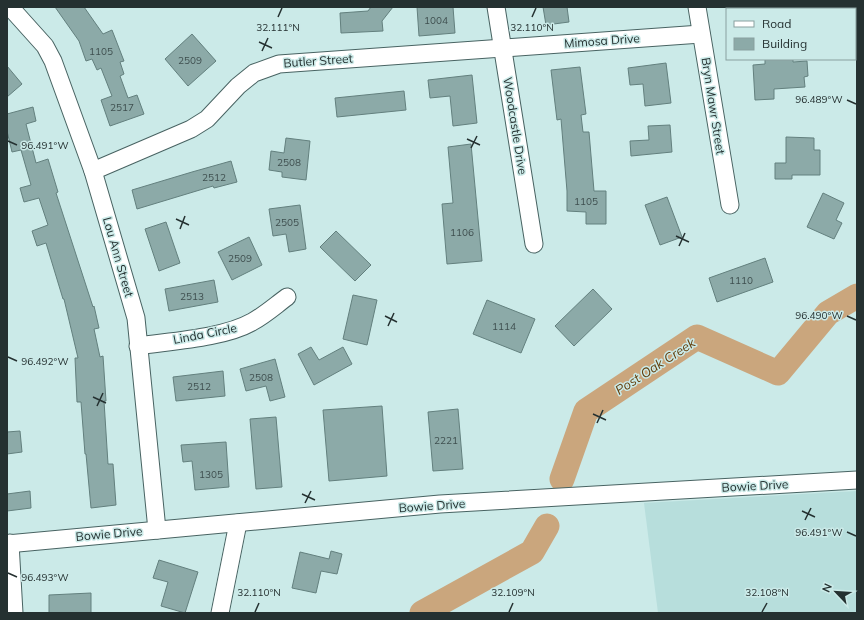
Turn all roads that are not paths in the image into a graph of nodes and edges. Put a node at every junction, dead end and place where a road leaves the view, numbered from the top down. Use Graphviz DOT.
graph roads {
  1 [pos="10,7"];
  2 [pos="496,7"];
  3 [pos="697,7"];
  4 [pos="702,34"];
  5 [pos="503,48"];
  6 [pos="93,171"];
  7 [pos="730,205"];
  8 [pos="534,244"];
  9 [pos="287,297"];
  10 [pos="138,346"];
  11 [pos="857,480"];
  12 [pos="238,523"];
  13 [pos="156,530"];
  14 [pos="9,544"];
  15 [pos="14,613"];
  16 [pos="220,613"];
  1 -- 6 [label="street, Lou Ann Street"];
  2 -- 5 [label="street, Woodcastle Drive"];
  3 -- 4 [label="street, Bryn Mawr Street"];
  4 -- 5 [label="street, Mimosa Drive"];
  4 -- 7 [label="street, Bryn Mawr Street"];
  5 -- 6 [label="street, Butler Street"];
  5 -- 8 [label="street, Woodcastle Drive"];
  6 -- 10 [label="street, Lou Ann Street"];
  9 -- 10 [label="street, Linda Circle"];
  10 -- 13 [label="street, Lou Ann Street"];
  11 -- 12 [label="street, Bowie Drive"];
  12 -- 13 [label="street, Bowie Drive"];
  12 -- 16 [label="street"];
  13 -- 14 [label="street, Bowie Drive"];
  14 -- 15 [label="street"];
}
